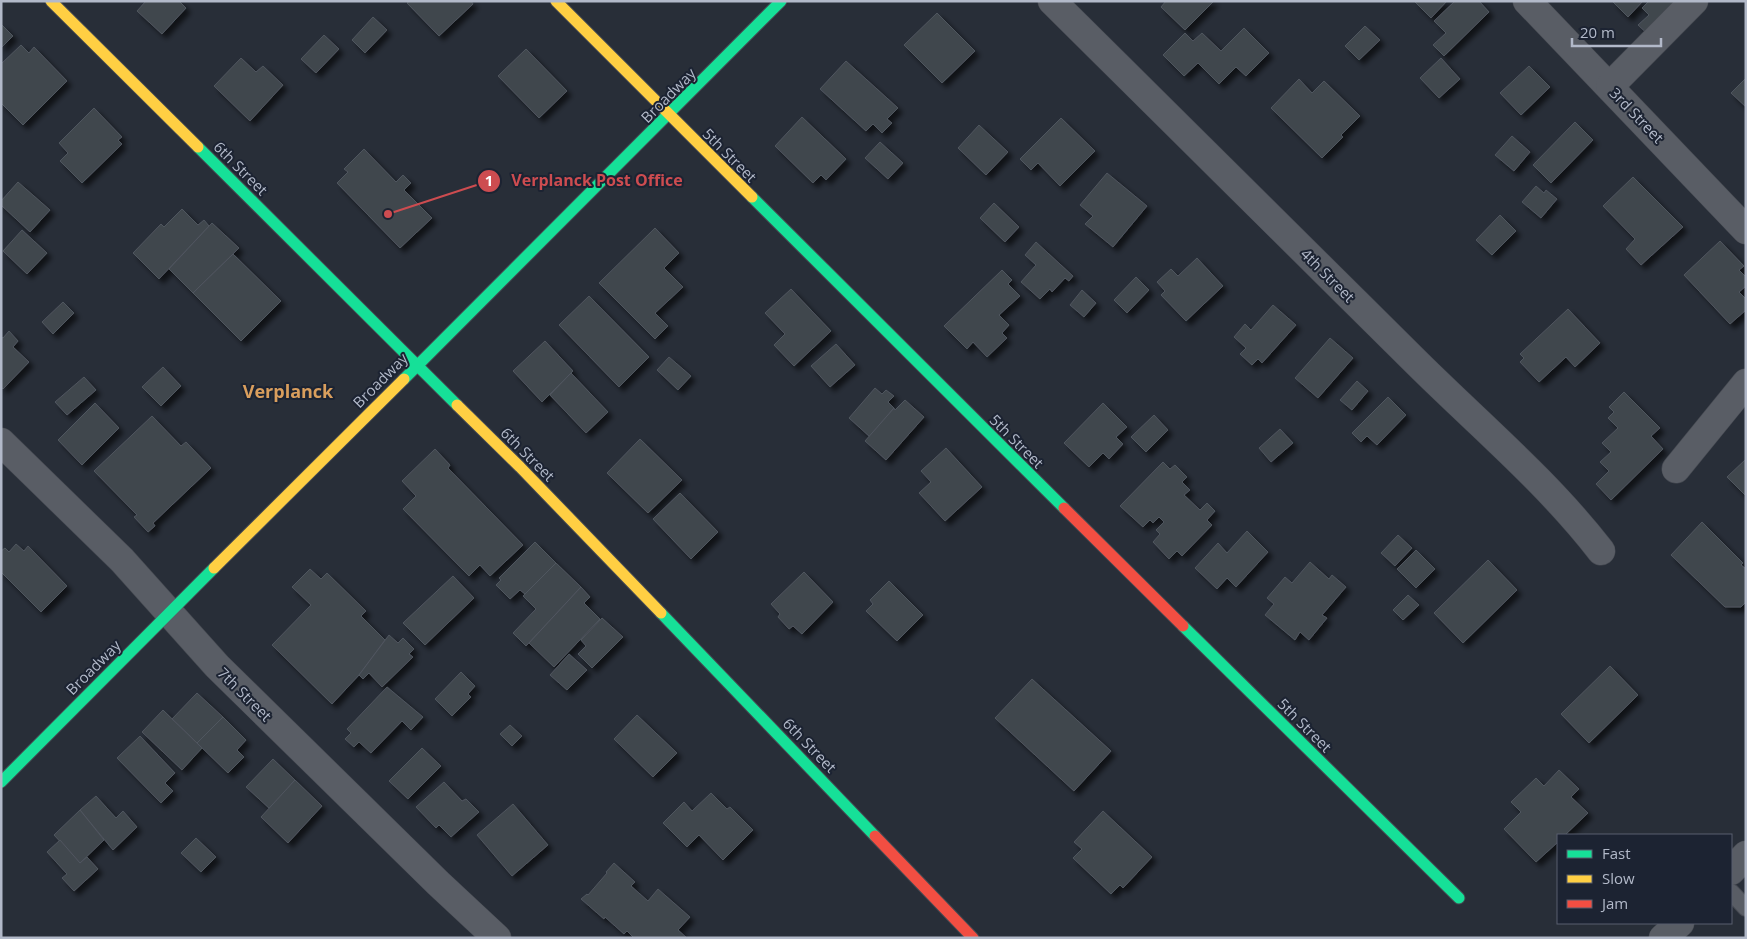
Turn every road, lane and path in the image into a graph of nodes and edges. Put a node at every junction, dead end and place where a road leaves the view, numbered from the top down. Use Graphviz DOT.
graph roads {
  1 [pos="51,1"];
  2 [pos="556,1"];
  3 [pos="781,1"];
  4 [pos="1052,1"];
  5 [pos="1527,1"];
  6 [pos="1694,1"];
  7 [pos="1610,86"];
  8 [pos="669,115"];
  9 [pos="1746,230"];
  10 [pos="417,365"];
  11 [pos="1746,383"];
  12 [pos="1,442"];
  13 [pos="1676,469"];
  14 [pos="1601,551"];
  15 [pos="169,612"];
  16 [pos="1,782"];
  17 [pos="1746,855"];
  18 [pos="1732,870"];
  19 [pos="1732,893"];
  20 [pos="1460,898"];
  21 [pos="1746,908"];
  22 [pos="1679,924"];
  23 [pos="497,938"];
  24 [pos="973,938"];
  25 [pos="1663,938"];
  1 -- 10 [label="street, 6th Street"];
  2 -- 8 [label="street, 5th Street"];
  3 -- 8 [label="street, Broadway"];
  4 -- 14 [label="street, 4th Street"];
  5 -- 7 [label="street, 3rd Street"];
  6 -- 7 [label="street"];
  7 -- 9 [label="street, 3rd Street"];
  8 -- 10 [label="street, Broadway"];
  8 -- 20 [label="street, 5th Street"];
  10 -- 15 [label="street, Broadway"];
  10 -- 24 [label="street, 6th Street"];
  11 -- 13 [label="street"];
  12 -- 15 [label="street, 7th Street"];
  15 -- 16 [label="street, Broadway"];
  15 -- 23 [label="street, 7th Street"];
  17 -- 18 [label="street"];
  19 -- 21 [label="lane"];
  22 -- 25 [label="street"];
}
